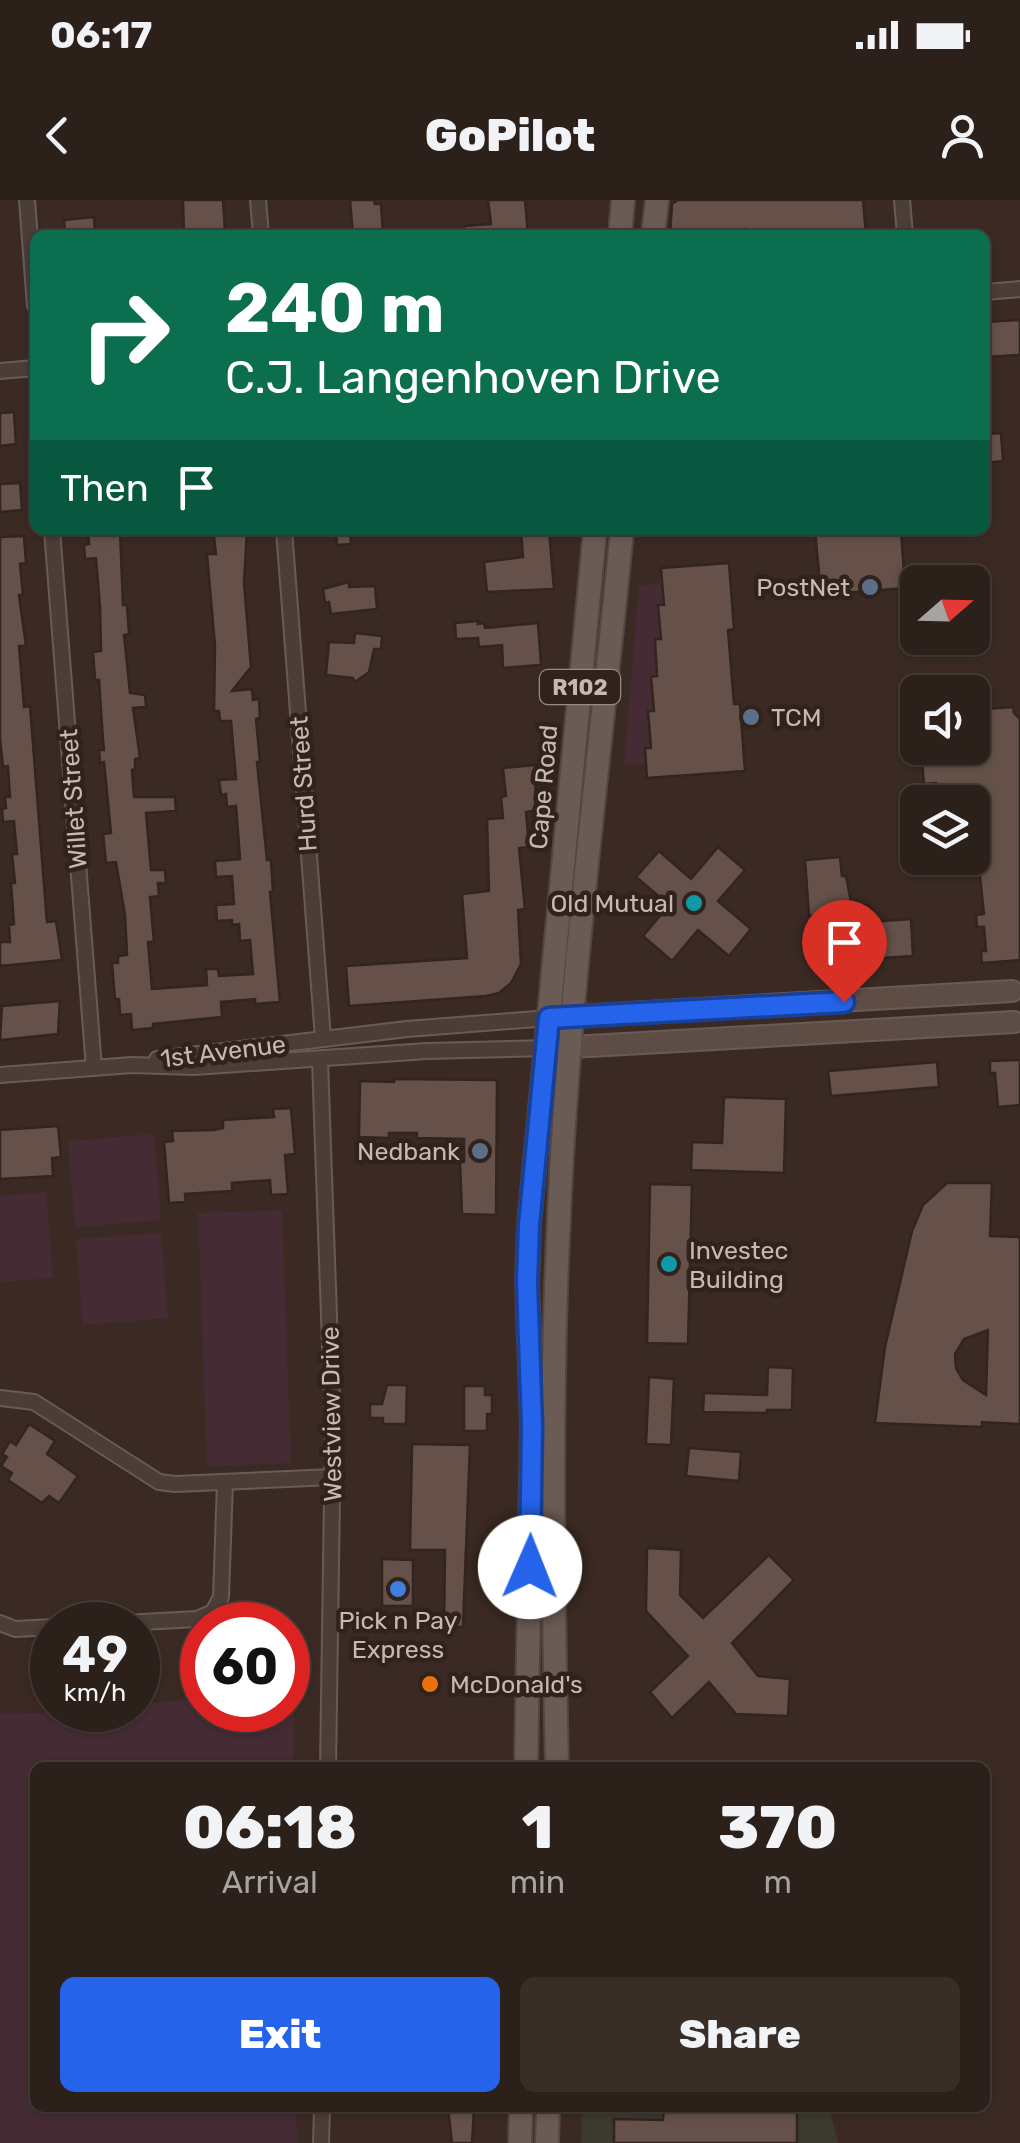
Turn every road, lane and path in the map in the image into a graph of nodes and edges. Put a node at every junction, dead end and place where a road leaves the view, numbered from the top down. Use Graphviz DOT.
graph roads {
  1 [pos="27,200"];
  2 [pos="258,200"];
  3 [pos="622,200"];
  4 [pos="657,200"];
  5 [pos="902,200"];
  6 [pos="261,230"];
  7 [pos="620,230"];
  8 [pos="654,230"];
  9 [pos="904,230"];
  10 [pos="30,240"];
  11 [pos="1020,289"];
  12 [pos="990,292"];
  13 [pos="30,368"];
  14 [pos="0,370"];
  15 [pos="52,535"];
  16 [pos="284,535"];
  17 [pos="595,535"];
  18 [pos="622,535"];
  19 [pos="1012,991"];
  20 [pos="574,1016"];
  21 [pos="549,1018"];
  22 [pos="1014,1022"];
  23 [pos="324,1038"];
  24 [pos="558,1048"];
  25 [pos="320,1061"];
  26 [pos="132,1065"];
  27 [pos="94,1068"];
  28 [pos="0,1075"];
  29 [pos="0,1398"];
  30 [pos="333,1478"];
  31 [pos="225,1482"];
  32 [pos="160,1621"];
  33 [pos="0,1623"];
  34 [pos="30,1628"];
  35 [pos="328,1762"];
  36 [pos="526,1762"];
  37 [pos="558,1762"];
  38 [pos="322,2112"];
  39 [pos="521,2112"];
  40 [pos="548,2112"];
  41 [pos="322,2143"];
  42 [pos="520,2143"];
  43 [pos="547,2143"];
  1 -- 10 [label="street"];
  2 -- 6 [label="street"];
  3 -- 7 [label="main road"];
  4 -- 8 [label="main road"];
  5 -- 9 [label="street"];
  11 -- 12 [label="street"];
  13 -- 14 [label="street"];
  15 -- 27 [label="street, Willet Street"];
  16 -- 23 [label="street, Hurd Street"];
  17 -- 21 [label="main road, Cape Road / R102"];
  18 -- 20 [label="main road, Cape Road / R102"];
  19 -- 20 [label="main road"];
  20 -- 21 [label="main road"];
  20 -- 24 [label="main road, Cape Road / R102"];
  21 -- 23 [label="street, 1st Avenue"];
  21 -- 24 [label="main road, Cape Road / R102"];
  22 -- 24 [label="main road"];
  23 -- 26 [label="street, 1st Avenue"];
  24 -- 25 [label="street, 1st Avenue"];
  24 -- 36 [label="main road, Cape Road / R102"];
  24 -- 37 [label="main road, Cape Road / R102"];
  25 -- 26 [label="street, 1st Avenue"];
  25 -- 30 [label="street, Westview Drive"];
  26 -- 27 [label="street"];
  27 -- 28 [label="street"];
  29 -- 31 [label="street"];
  30 -- 31 [label="street"];
  30 -- 35 [label="street, Westview Drive"];
  31 -- 32 [label="street"];
  33 -- 34 [label="street"];
  38 -- 41 [label="street"];
  39 -- 42 [label="main road"];
  40 -- 43 [label="main road"];
}
